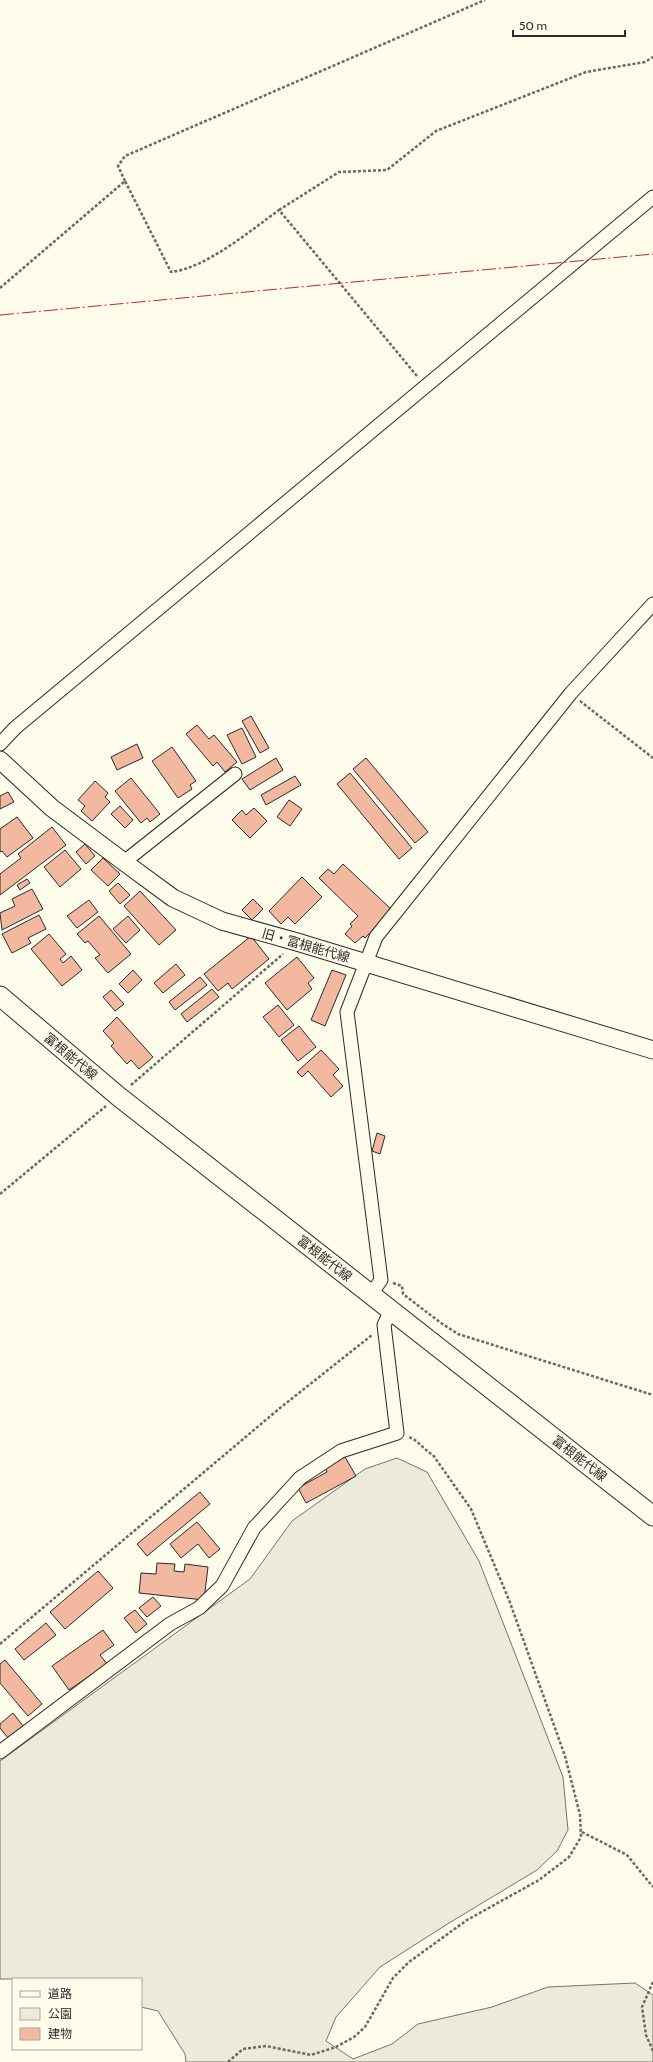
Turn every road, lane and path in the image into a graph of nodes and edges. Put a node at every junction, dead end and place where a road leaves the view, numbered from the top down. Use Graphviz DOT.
graph roads {
  1 [pos="485,0"];
  2 [pos="653,57"];
  3 [pos="125,181"];
  4 [pos="653,197"];
  5 [pos="279,210"];
  6 [pos="0,288"];
  7 [pos="425,386"];
  8 [pos="653,604"];
  9 [pos="571,693"];
  10 [pos="0,744"];
  11 [pos="653,758"];
  12 [pos="0,760"];
  13 [pos="235,774"];
  14 [pos="124,862"];
  15 [pos="297,942"];
  16 [pos="366,963"];
  17 [pos="0,996"];
  18 [pos="653,1050"];
  19 [pos="118,1096"];
  20 [pos="0,1194"];
  21 [pos="376,1287"];
  22 [pos="387,1318"];
  23 [pos="653,1395"];
  24 [pos="397,1433"];
  25 [pos="653,1516"];
  26 [pos="0,1644"];
  27 [pos="0,1752"];
  28 [pos="582,1832"];
  29 [pos="653,1887"];
  30 [pos="653,1982"];
  31 [pos="653,2051"];
  32 [pos="228,2062"];
  1 -- 3 [label="path"];
  2 -- 5 [label="path"];
  3 -- 5 [label="path"];
  3 -- 6 [label="path"];
  4 -- 7 [label="street"];
  5 -- 7 [label="path"];
  7 -- 10 [label="street"];
  8 -- 9 [label="street"];
  9 -- 11 [label="path"];
  9 -- 16 [label="street"];
  12 -- 14 [label="street, 旧・富根能代線"];
  13 -- 14 [label="street"];
  14 -- 15 [label="street, 旧・富根能代線"];
  15 -- 16 [label="street, 旧・富根能代線"];
  15 -- 19 [label="path"];
  16 -- 18 [label="street, 旧・富根能代線"];
  16 -- 21 [label="street"];
  17 -- 19 [label="main road, 富根能代線"];
  19 -- 20 [label="path"];
  19 -- 21 [label="main road, 富根能代線"];
  21 -- 22 [label="main road, 富根能代線"];
  21 -- 23 [label="path"];
  22 -- 24 [label="street"];
  22 -- 25 [label="main road, 富根能代線"];
  22 -- 26 [label="path"];
  24 -- 27 [label="street"];
  24 -- 28 [label="path"];
  28 -- 29 [label="path"];
  28 -- 32 [label="path"];
  30 -- 31 [label="path"];
}
